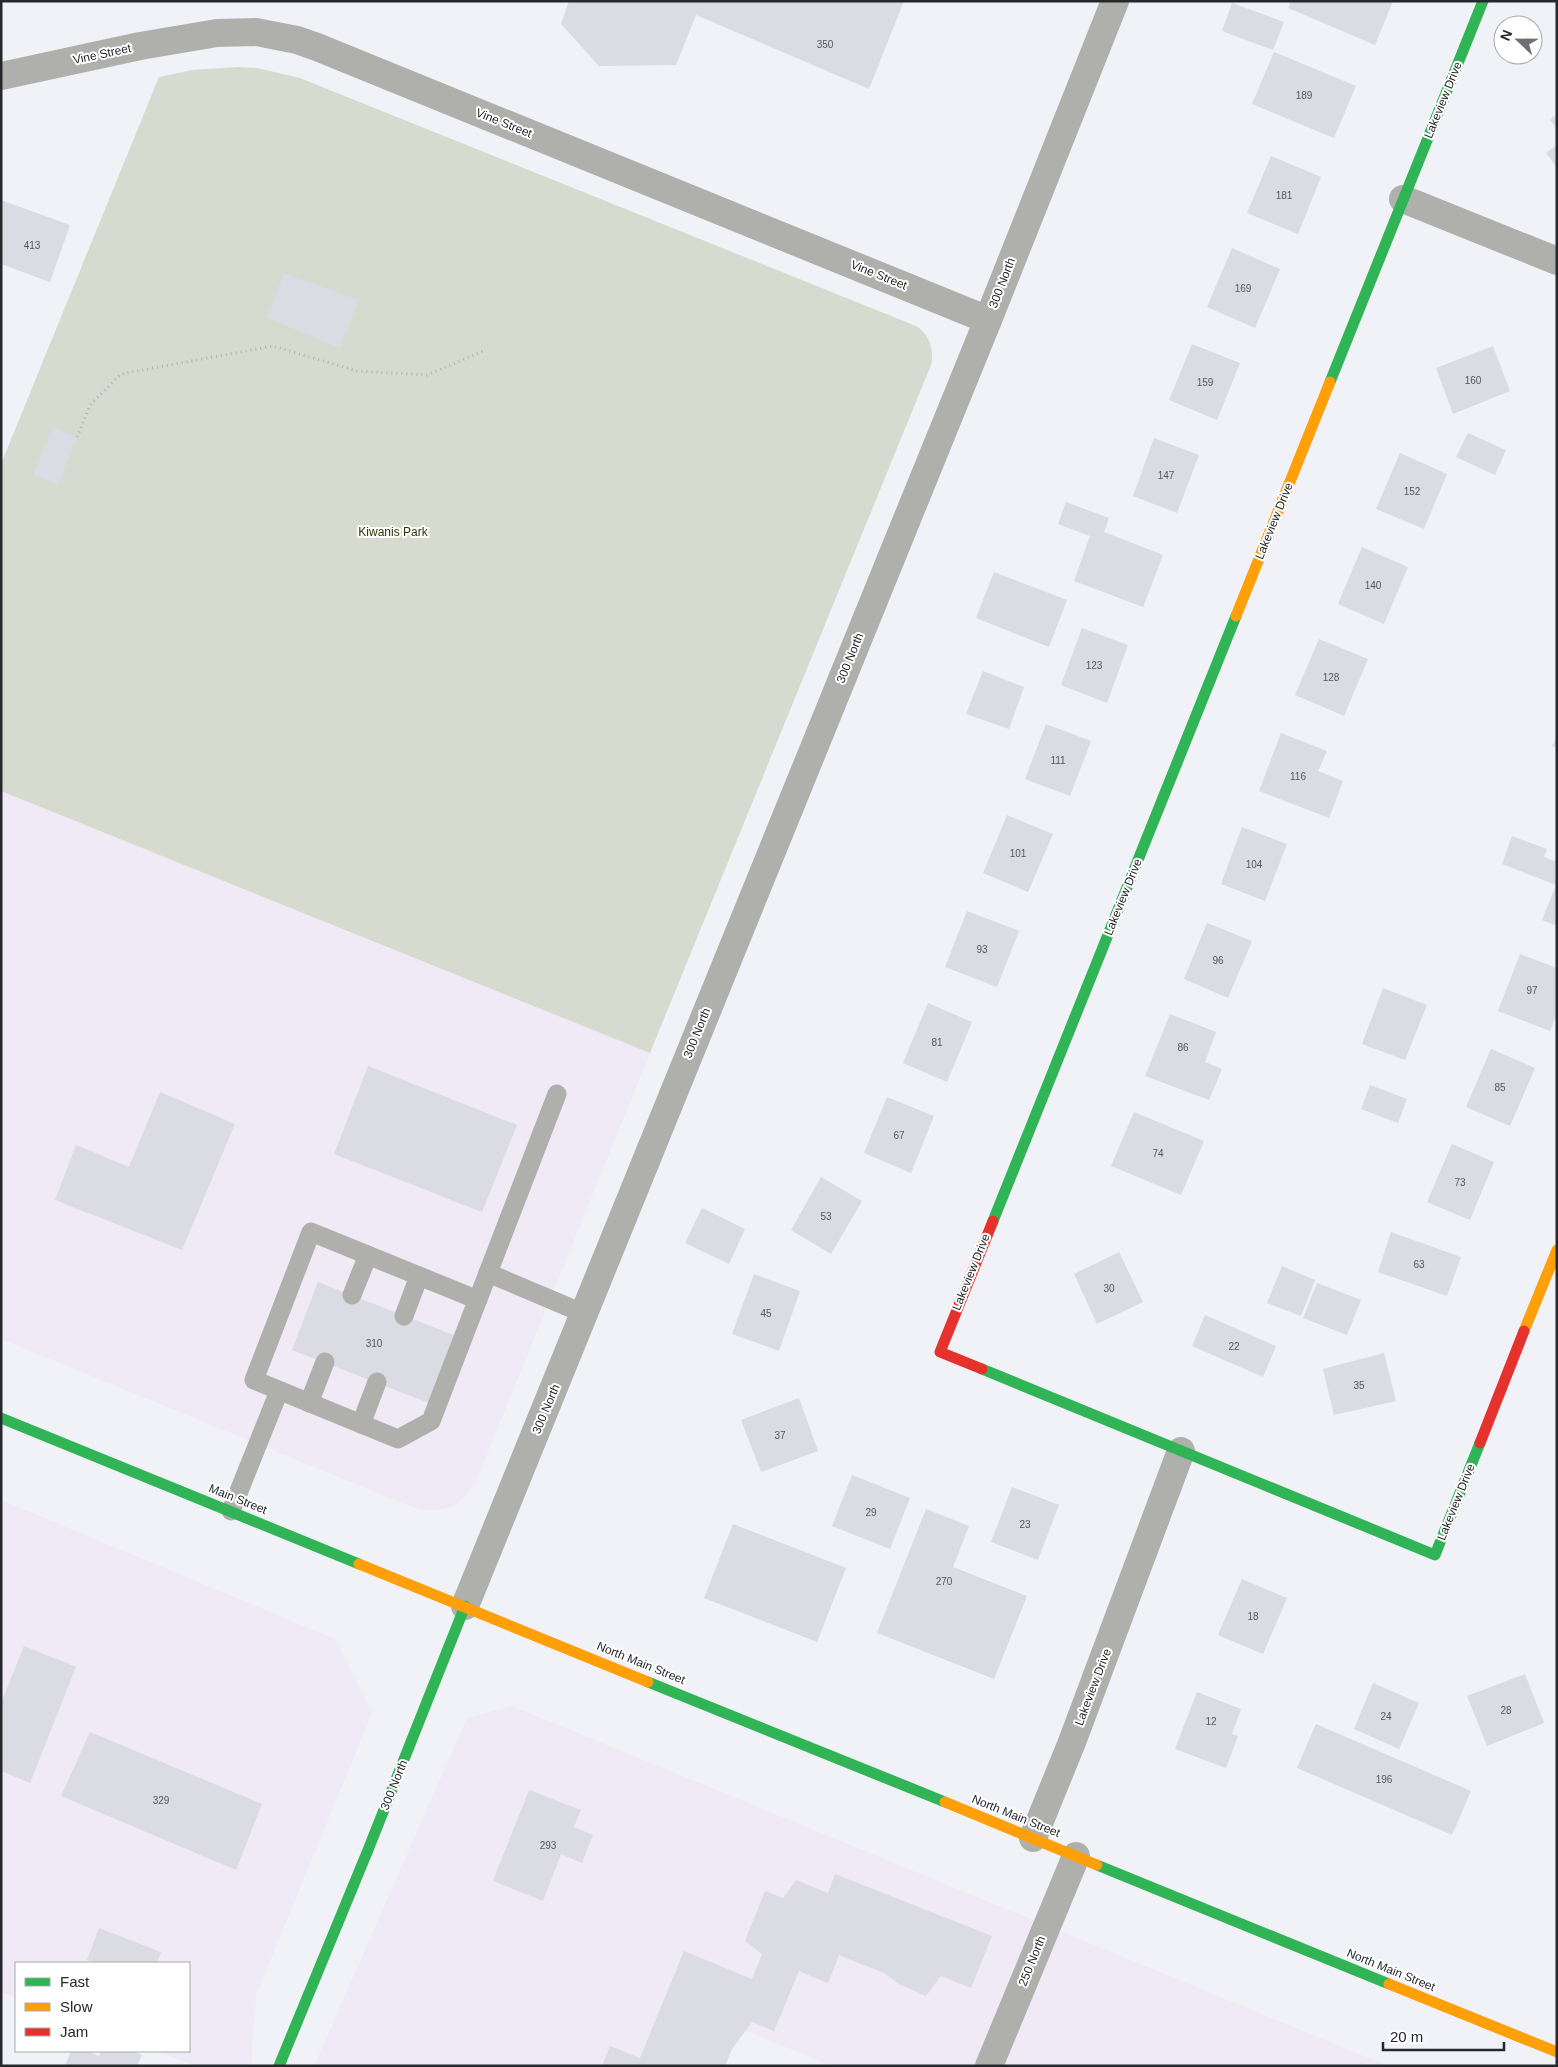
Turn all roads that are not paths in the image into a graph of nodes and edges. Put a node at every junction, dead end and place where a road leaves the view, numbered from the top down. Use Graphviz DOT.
graph roads {
  1 [pos="1115,1"];
  2 [pos="1482,1"];
  3 [pos="1,76"];
  4 [pos="1403,199"];
  5 [pos="1557,261"];
  6 [pos="988,320"];
  7 [pos="557,1094"];
  8 [pos="1557,1250"];
  9 [pos="368,1255"];
  10 [pos="488,1273"];
  11 [pos="419,1276"];
  12 [pos="352,1295"];
  13 [pos="478,1300"];
  14 [pos="585,1314"];
  15 [pos="404,1316"];
  16 [pos="325,1362"];
  17 [pos="378,1382"];
  18 [pos="279,1390"];
  19 [pos="309,1403"];
  20 [pos="1,1418"];
  21 [pos="361,1424"];
  22 [pos="1181,1451"];
  23 [pos="230,1511"];
  24 [pos="465,1606"];
  25 [pos="1033,1838"];
  26 [pos="1076,1856"];
  27 [pos="1557,2052"];
  28 [pos="279,2066"];
  29 [pos="989,2066"];
  1 -- 6 [label="street, 300 North"];
  2 -- 4 [label="street, Lakeview Drive"];
  3 -- 6 [label="street, Vine Street"];
  4 -- 5 [label="street"];
  4 -- 22 [label="street, Lakeview Drive"];
  6 -- 14 [label="street, 300 North"];
  7 -- 10 [label="lane"];
  8 -- 22 [label="street, Lakeview Drive"];
  9 -- 11 [label="lane"];
  9 -- 12 [label="lane"];
  9 -- 18 [label="lane"];
  10 -- 13 [label="lane"];
  10 -- 14 [label="lane"];
  11 -- 13 [label="lane"];
  11 -- 15 [label="lane"];
  13 -- 21 [label="lane"];
  14 -- 24 [label="street, 300 North"];
  16 -- 19 [label="lane"];
  17 -- 21 [label="lane"];
  18 -- 19 [label="lane"];
  18 -- 23 [label="lane"];
  19 -- 21 [label="lane"];
  20 -- 23 [label="street, Main Street"];
  22 -- 25 [label="street, Lakeview Drive"];
  23 -- 24 [label="street, Main Street"];
  24 -- 25 [label="street, North Main Street"];
  24 -- 28 [label="street, 300 North"];
  25 -- 26 [label="street, North Main Street"];
  26 -- 27 [label="street, North Main Street"];
  26 -- 29 [label="street, 250 North"];
}
